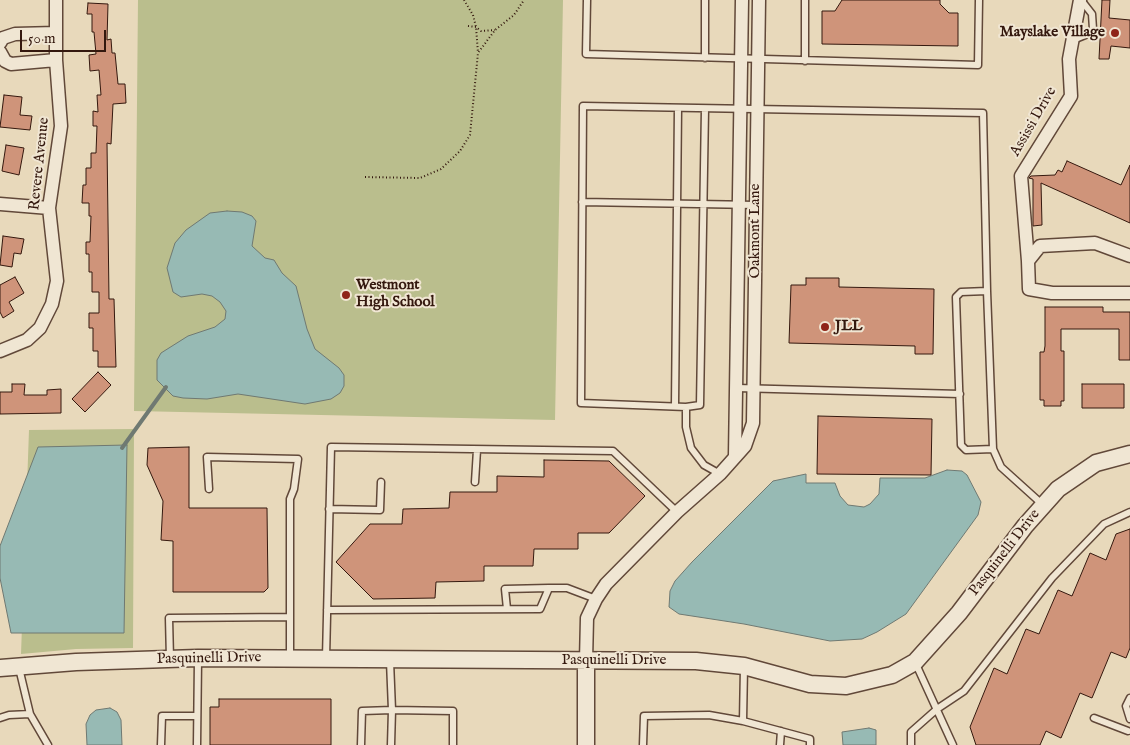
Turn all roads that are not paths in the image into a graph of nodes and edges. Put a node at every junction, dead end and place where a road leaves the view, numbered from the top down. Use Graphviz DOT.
graph roads {
  1 [pos="56,0"];
  2 [pos="587,0"];
  3 [pos="705,0"];
  4 [pos="742,0"];
  5 [pos="759,0"];
  6 [pos="805,0"];
  7 [pos="979,0"];
  8 [pos="1080,0"];
  9 [pos="56,33"];
  10 [pos="1072,40"];
  11 [pos="0,43"];
  12 [pos="0,52"];
  13 [pos="705,58"];
  14 [pos="742,58"];
  15 [pos="759,59"];
  16 [pos="56,60"];
  17 [pos="805,61"];
  18 [pos="678,108"];
  19 [pos="705,109"];
  20 [pos="742,109"];
  21 [pos="757,110"];
  22 [pos="582,202"];
  23 [pos="678,203"];
  24 [pos="0,204"];
  25 [pos="705,204"];
  26 [pos="740,204"];
  27 [pos="756,205"];
  28 [pos="49,208"];
  29 [pos="1130,256"];
  30 [pos="1028,260"];
  31 [pos="987,291"];
  32 [pos="1130,292"];
  33 [pos="0,351"];
  34 [pos="737,388"];
  35 [pos="755,390"];
  36 [pos="960,394"];
  37 [pos="675,405"];
  38 [pos="686,407"];
  39 [pos="993,449"];
  40 [pos="477,450"];
  41 [pos="1130,454"];
  42 [pos="735,456"];
  43 [pos="720,474"];
  44 [pos="381,482"];
  45 [pos="475,482"];
  46 [pos="208,488"];
  47 [pos="1042,504"];
  48 [pos="329,509"];
  49 [pos="677,512"];
  50 [pos="1130,512"];
  51 [pos="549,588"];
  52 [pos="596,599"];
  53 [pos="507,609"];
  54 [pos="327,610"];
  55 [pos="290,617"];
  56 [pos="198,658"];
  57 [pos="170,659"];
  58 [pos="290,659"];
  59 [pos="326,659"];
  60 [pos="390,660"];
  61 [pos="586,661"];
  62 [pos="914,662"];
  63 [pos="18,665"];
  64 [pos="744,666"];
  65 [pos="0,668"];
  66 [pos="1130,698"];
  67 [pos="937,709"];
  68 [pos="392,710"];
  69 [pos="30,714"];
  70 [pos="197,716"];
  71 [pos="0,718"];
  72 [pos="1094,718"];
  73 [pos="1130,719"];
  74 [pos="743,721"];
  75 [pos="1128,730"];
  76 [pos="780,731"];
  77 [pos="48,745"];
  78 [pos="161,745"];
  79 [pos="197,745"];
  80 [pos="361,745"];
  81 [pos="392,745"];
  82 [pos="453,745"];
  83 [pos="586,745"];
  84 [pos="643,745"];
  85 [pos="780,745"];
  86 [pos="810,745"];
  87 [pos="911,745"];
  88 [pos="953,745"];
  1 -- 9 [label="street, Revere Avenue"];
  2 -- 13 [label="lane"];
  3 -- 13 [label="lane"];
  4 -- 14 [label="street, Oakmont Lane"];
  5 -- 15 [label="street, Oakmont Lane"];
  6 -- 17 [label="lane"];
  7 -- 17 [label="lane"];
  8 -- 10 [label="street, Assissi Drive"];
  8 -- 10 [label="lane"];
  9 -- 11 [label="street"];
  9 -- 16 [label="street, Revere Avenue"];
  10 -- 30 [label="street, Assissi Drive"];
  12 -- 16 [label="street"];
  13 -- 14 [label="lane"];
  14 -- 15 [label="lane"];
  14 -- 20 [label="street, Oakmont Lane"];
  15 -- 17 [label="lane"];
  15 -- 21 [label="street, Oakmont Lane"];
  16 -- 28 [label="street, Revere Avenue"];
  18 -- 19 [label="lane"];
  18 -- 22 [label="lane"];
  18 -- 23 [label="lane"];
  19 -- 20 [label="lane"];
  19 -- 25 [label="lane"];
  20 -- 21 [label="lane"];
  20 -- 26 [label="street, Oakmont Lane"];
  21 -- 27 [label="street, Oakmont Lane"];
  21 -- 31 [label="lane"];
  22 -- 23 [label="lane"];
  22 -- 37 [label="lane"];
  23 -- 25 [label="lane"];
  23 -- 37 [label="lane"];
  24 -- 28 [label="street"];
  25 -- 26 [label="lane"];
  25 -- 38 [label="lane"];
  26 -- 27 [label="lane"];
  26 -- 34 [label="street, Oakmont Lane"];
  27 -- 35 [label="street, Oakmont Lane"];
  28 -- 33 [label="street, Revere Avenue"];
  29 -- 30 [label="street"];
  30 -- 32 [label="street, Assissi Drive"];
  31 -- 36 [label="lane"];
  31 -- 39 [label="lane"];
  34 -- 35 [label="lane"];
  34 -- 42 [label="street, Oakmont Lane"];
  35 -- 36 [label="lane"];
  35 -- 42 [label="street, Oakmont Lane"];
  36 -- 39 [label="lane"];
  37 -- 38 [label="lane"];
  38 -- 43 [label="lane"];
  39 -- 47 [label="lane"];
  40 -- 45 [label="lane"];
  40 -- 48 [label="lane"];
  40 -- 49 [label="lane"];
  41 -- 47 [label="street, Pasquinelli Drive"];
  42 -- 43 [label="street, Oakmont Lane"];
  43 -- 49 [label="street, Oakmont Lane"];
  44 -- 48 [label="lane"];
  46 -- 55 [label="lane"];
  47 -- 62 [label="street, Pasquinelli Drive"];
  48 -- 54 [label="lane"];
  49 -- 52 [label="street, Oakmont Lane"];
  50 -- 67 [label="lane"];
  51 -- 52 [label="lane"];
  51 -- 53 [label="lane"];
  51 -- 53 [label="lane"];
  52 -- 61 [label="street, Oakmont Lane"];
  53 -- 54 [label="lane"];
  54 -- 59 [label="lane"];
  55 -- 57 [label="lane"];
  55 -- 58 [label="lane"];
  56 -- 57 [label="street, Pasquinelli Drive"];
  56 -- 58 [label="street, Pasquinelli Drive"];
  56 -- 70 [label="lane"];
  57 -- 63 [label="street, Pasquinelli Drive"];
  58 -- 59 [label="street, Pasquinelli Drive"];
  59 -- 60 [label="street, Pasquinelli Drive"];
  60 -- 61 [label="street, Pasquinelli Drive"];
  60 -- 68 [label="lane"];
  61 -- 64 [label="street, Pasquinelli Drive"];
  61 -- 83 [label="street, Oakmont Lane"];
  62 -- 64 [label="street, Pasquinelli Drive"];
  62 -- 67 [label="lane"];
  63 -- 65 [label="street, Pasquinelli Drive"];
  63 -- 69 [label="lane"];
  64 -- 74 [label="lane"];
  66 -- 73 [label="lane"];
  67 -- 87 [label="lane"];
  67 -- 88 [label="lane"];
  68 -- 80 [label="lane"];
  68 -- 81 [label="lane"];
  68 -- 82 [label="lane"];
  69 -- 71 [label="lane"];
  69 -- 77 [label="lane"];
  70 -- 78 [label="lane"];
  70 -- 79 [label="lane"];
  72 -- 75 [label="lane"];
  74 -- 76 [label="lane"];
  74 -- 84 [label="lane"];
  76 -- 85 [label="lane"];
  76 -- 86 [label="lane"];
}
